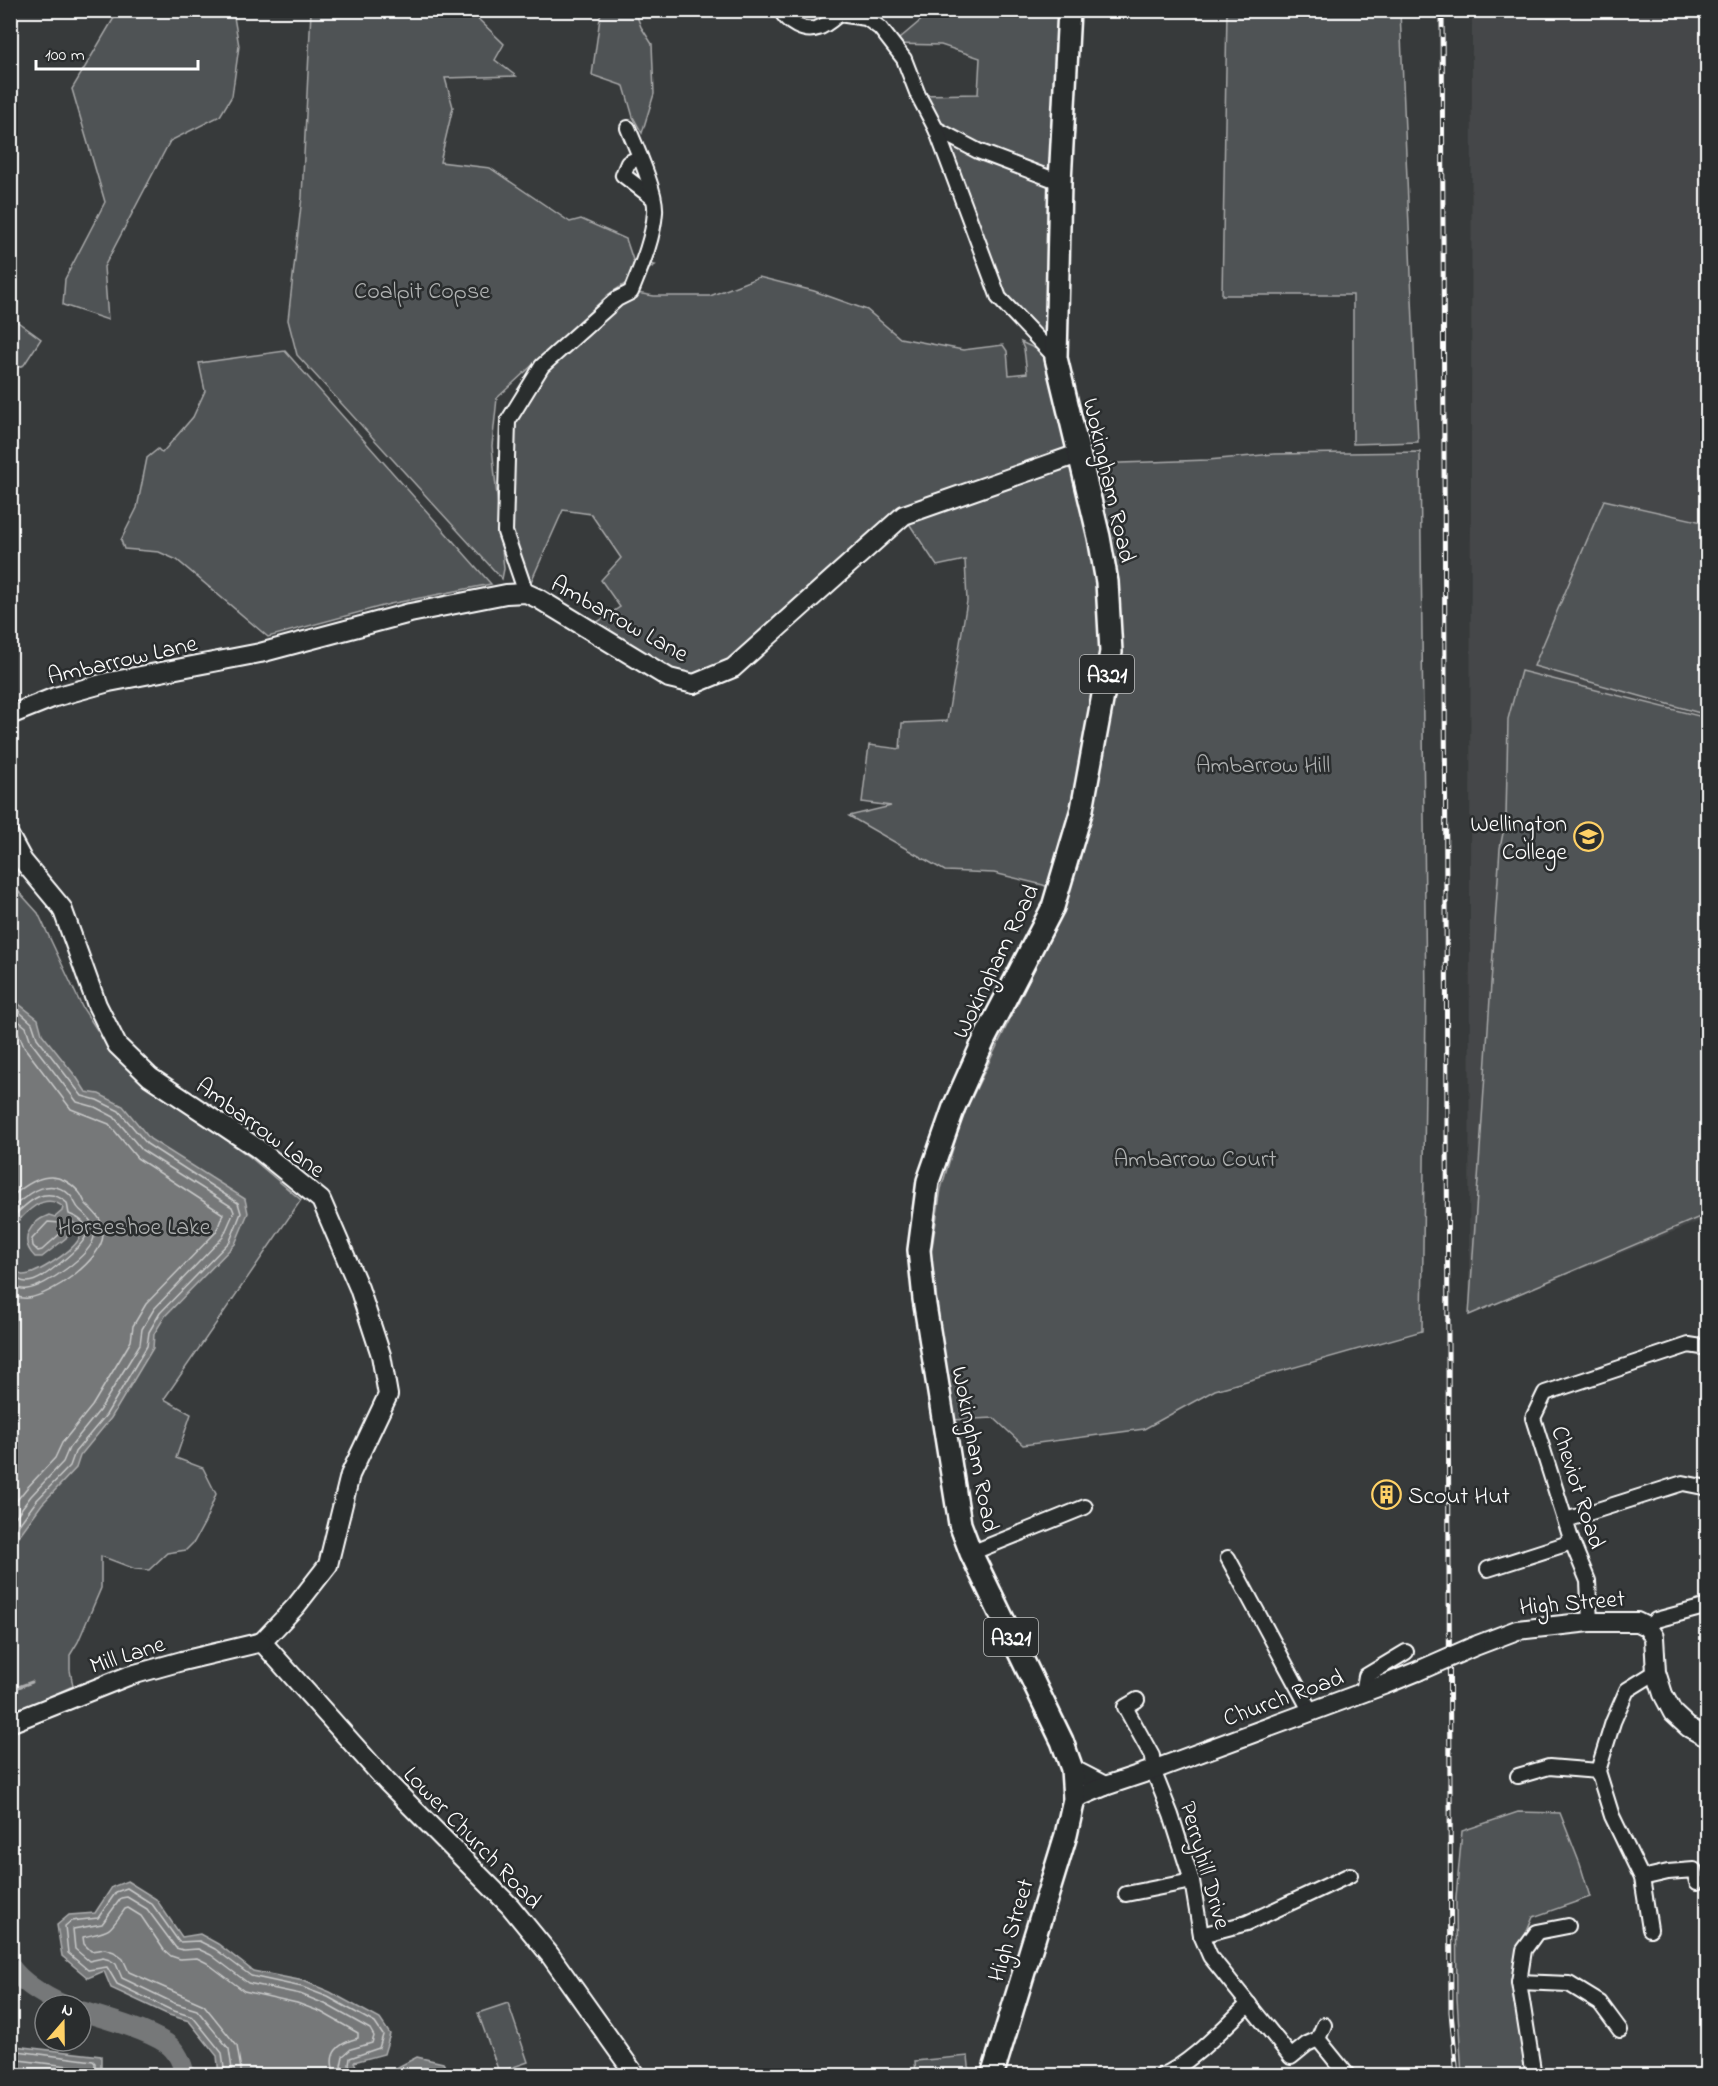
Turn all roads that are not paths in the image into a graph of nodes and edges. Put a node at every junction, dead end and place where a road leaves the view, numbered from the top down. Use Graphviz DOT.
graph roads {
  1 [pos="781,10"];
  2 [pos="1069,10"];
  3 [pos="837,12"];
  4 [pos="628,128"];
  5 [pos="936,129"];
  6 [pos="640,157"];
  7 [pos="1060,182"];
  8 [pos="652,198"];
  9 [pos="1056,358"];
  10 [pos="1078,454"];
  11 [pos="526,593"];
  12 [pos="10,716"];
  13 [pos="10,837"];
  14 [pos="1707,1346"];
  15 [pos="1707,1488"];
  16 [pos="1085,1507"];
  17 [pos="1566,1520"];
  18 [pos="1572,1542"];
  19 [pos="971,1553"];
  20 [pos="1228,1558"];
  21 [pos="1488,1569"];
  22 [pos="1707,1606"];
  23 [pos="1590,1622"];
  24 [pos="1647,1627"];
  25 [pos="262,1642"];
  26 [pos="1475,1646"];
  27 [pos="1406,1652"];
  28 [pos="1656,1672"];
  29 [pos="1363,1693"];
  30 [pos="1137,1700"];
  31 [pos="1311,1712"];
  32 [pos="10,1723"];
  33 [pos="1707,1738"];
  34 [pos="1072,1769"];
  35 [pos="1153,1770"];
  36 [pos="1598,1771"];
  37 [pos="1518,1776"];
  38 [pos="1105,1786"];
  39 [pos="1074,1799"];
  40 [pos="1350,1875"];
  41 [pos="1642,1878"];
  42 [pos="1192,1881"];
  43 [pos="1697,1882"];
  44 [pos="1126,1893"];
  45 [pos="1568,1926"];
  46 [pos="1650,1929"];
  47 [pos="1201,1935"];
  48 [pos="1519,1982"];
  49 [pos="1249,2004"];
  50 [pos="1323,2025"];
  51 [pos="1620,2030"];
  52 [pos="1318,2039"];
  53 [pos="636,2076"];
  54 [pos="992,2076"];
  55 [pos="1161,2076"];
  56 [pos="1348,2076"];
  57 [pos="1534,2076"];
  1 -- 3 [label="street"];
  2 -- 7 [label="main road, Wokingham Road / A321"];
  3 -- 5 [label="street"];
  4 -- 6 [label="street"];
  5 -- 7 [label="street"];
  5 -- 9 [label="street"];
  6 -- 8 [label="street"];
  6 -- 8 [label="street"];
  7 -- 9 [label="main road, Wokingham Road / A321"];
  8 -- 11 [label="street"];
  9 -- 10 [label="main road, Wokingham Road / A321"];
  10 -- 11 [label="street, Ambarrow Lane"];
  10 -- 19 [label="main road, Wokingham Road / A321"];
  11 -- 12 [label="street, Ambarrow Lane"];
  13 -- 25 [label="street, Ambarrow Lane"];
  14 -- 17 [label="street, Cheviot Road"];
  15 -- 17 [label="street"];
  16 -- 19 [label="street"];
  17 -- 18 [label="street, Cheviot Road"];
  18 -- 21 [label="street"];
  18 -- 23 [label="street, Cheviot Road"];
  19 -- 34 [label="main road, Wokingham Road / A321"];
  20 -- 31 [label="street"];
  22 -- 24 [label="street"];
  23 -- 24 [label="street, High Street"];
  23 -- 26 [label="street, High Street"];
  24 -- 28 [label="street, High Street"];
  25 -- 32 [label="street, Mill Lane"];
  25 -- 53 [label="street, Lower Church Road"];
  26 -- 29 [label="street, Church Road, bridge"];
  27 -- 29 [label="street"];
  28 -- 33 [label="street, High Street"];
  28 -- 36 [label="street"];
  29 -- 31 [label="street, Church Road"];
  30 -- 35 [label="street, Perryhill Drive"];
  31 -- 35 [label="street, Church Road"];
  34 -- 38 [label="street"];
  34 -- 39 [label="main road, Wokingham Road / A321"];
  35 -- 38 [label="street, Church Road"];
  35 -- 42 [label="street, Perryhill Drive"];
  36 -- 37 [label="street"];
  36 -- 41 [label="street"];
  38 -- 39 [label="street, Church Road"];
  39 -- 54 [label="main road, High Street / A321"];
  40 -- 47 [label="street"];
  41 -- 43 [label="street"];
  41 -- 46 [label="street"];
  42 -- 44 [label="street"];
  42 -- 47 [label="street, Perryhill Drive"];
  45 -- 48 [label="street"];
  47 -- 49 [label="street, Perryhill Drive"];
  48 -- 51 [label="street"];
  48 -- 57 [label="street"];
  49 -- 52 [label="street, Perryhill Drive"];
  49 -- 55 [label="street"];
  50 -- 52 [label="street"];
  52 -- 56 [label="street"];
}
